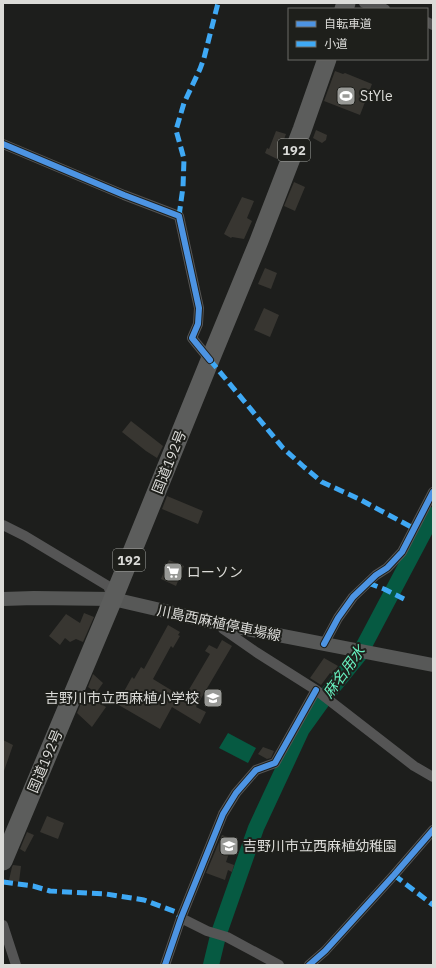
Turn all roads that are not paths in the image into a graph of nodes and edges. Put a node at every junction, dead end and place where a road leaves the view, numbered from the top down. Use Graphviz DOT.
graph roads {
  1 [pos="364,3"];
  2 [pos="381,8"];
  3 [pos="327,60"];
  4 [pos="3,144"];
  5 [pos="210,360"];
  6 [pos="432,498"];
  7 [pos="3,525"];
  8 [pos="3,599"];
  9 [pos="113,599"];
  10 [pos="220,624"];
  11 [pos="324,644"];
  12 [pos="433,665"];
  13 [pos="317,691"];
  14 [pos="433,777"];
  15 [pos="433,830"];
  16 [pos="3,861"];
  17 [pos="181,918"];
  18 [pos="3,925"];
  19 [pos="16,965"];
  20 [pos="165,965"];
  21 [pos="279,965"];
  22 [pos="309,965"];
  1 -- 2 [label="street"];
  3 -- 5 [label="highway, 国道192号 / 192"];
  4 -- 5 [label="street"];
  5 -- 9 [label="highway, 国道192号 / 192"];
  6 -- 11 [label="street"];
  7 -- 9 [label="street"];
  8 -- 9 [label="main road, 川島西麻植停車場線"];
  9 -- 10 [label="main road, 川島西麻植停車場線"];
  9 -- 16 [label="highway, 国道192号 / 192"];
  10 -- 11 [label="main road, 川島西麻植停車場線"];
  10 -- 13 [label="street"];
  11 -- 12 [label="main road, 川島西麻植停車場線"];
  13 -- 14 [label="street"];
  13 -- 17 [label="street"];
  15 -- 22 [label="street"];
  17 -- 20 [label="street"];
  17 -- 21 [label="street"];
  18 -- 19 [label="street"];
}
